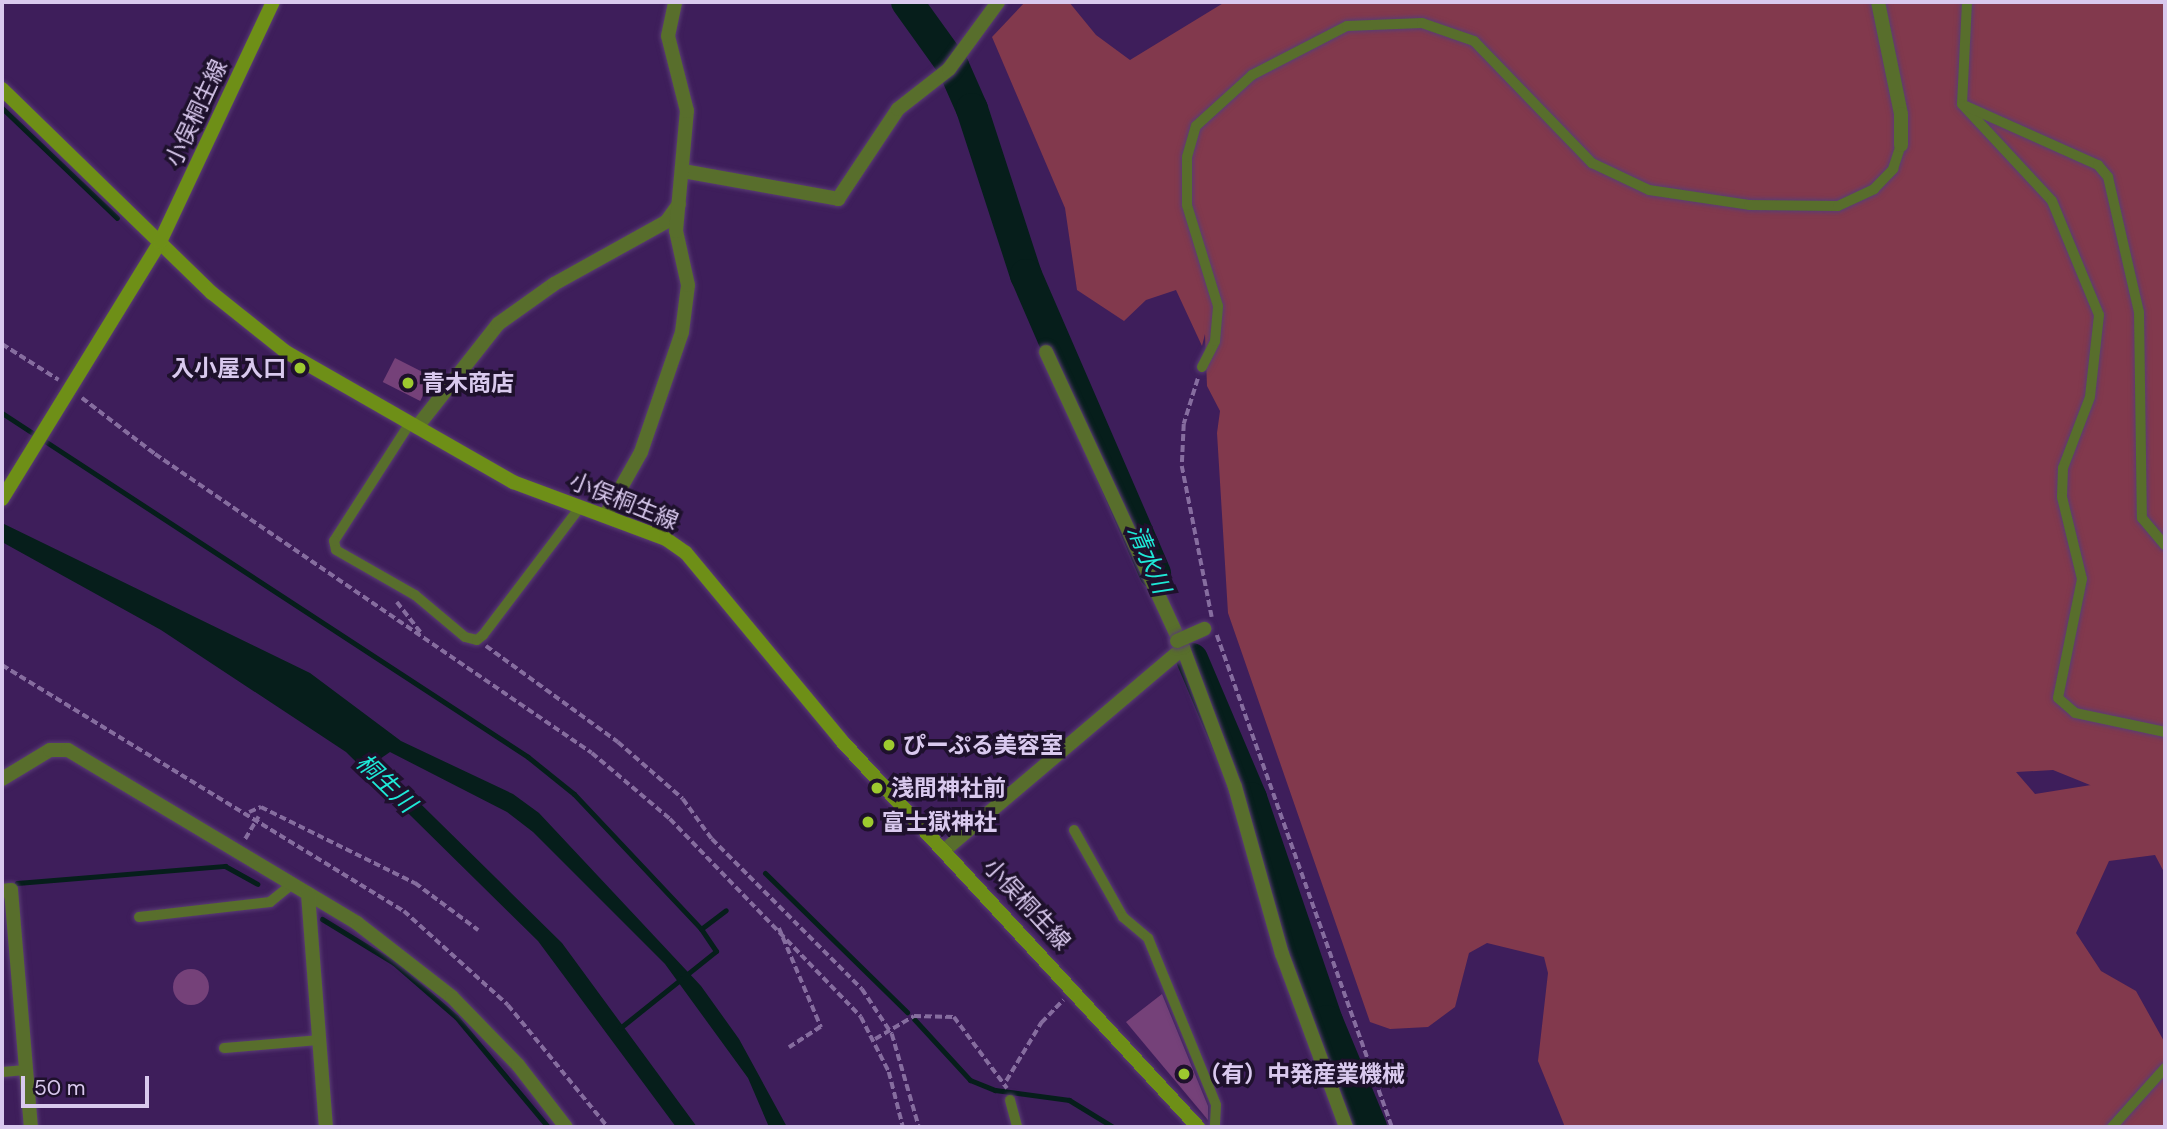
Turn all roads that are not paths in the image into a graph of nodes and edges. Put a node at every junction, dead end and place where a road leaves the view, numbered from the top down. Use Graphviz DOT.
graph roads {
  1 [pos="273,2"];
  2 [pos="675,2"];
  3 [pos="998,2"];
  4 [pos="1878,2"];
  5 [pos="1967,2"];
  6 [pos="2,89"];
  7 [pos="1962,104"];
  8 [pos="1901,145"];
  9 [pos="683,172"];
  10 [pos="680,203"];
  11 [pos="160,242"];
  12 [pos="1045,352"];
  13 [pos="1202,367"];
  14 [pos="413,425"];
  15 [pos="2,499"];
  16 [pos="580,507"];
  17 [pos="605,516"];
  18 [pos="2165,545"];
  19 [pos="1204,629"];
  20 [pos="1180,644"];
  21 [pos="2165,732"];
  22 [pos="2,779"];
  23 [pos="1074,830"];
  24 [pos="946,849"];
  25 [pos="292,884"];
  26 [pos="2,891"];
  27 [pos="308,894"];
  28 [pos="139,916"];
  29 [pos="319,1040"];
  30 [pos="224,1048"];
  31 [pos="2165,1069"];
  32 [pos="26,1070"];
  33 [pos="2,1072"];
  34 [pos="1010,1100"];
  35 [pos="31,1127"];
  36 [pos="326,1127"];
  37 [pos="566,1127"];
  38 [pos="1017,1127"];
  39 [pos="1198,1127"];
  40 [pos="1215,1127"];
  41 [pos="1346,1127"];
  42 [pos="2112,1127"];
  1 -- 11 [label="main road, 小俣桐生線"];
  2 -- 9 [label="street"];
  3 -- 9 [label="street"];
  4 -- 8 [label="street"];
  5 -- 7 [label="lane"];
  6 -- 11 [label="main road"];
  7 -- 18 [label="lane"];
  7 -- 21 [label="lane"];
  8 -- 13 [label="lane"];
  9 -- 10 [label="street"];
  10 -- 14 [label="street"];
  10 -- 17 [label="street"];
  11 -- 14 [label="main road, 小俣桐生線"];
  11 -- 15 [label="main road"];
  12 -- 20 [label="street"];
  14 -- 16 [label="main road, 小俣桐生線"];
  14 -- 16 [label="lane"];
  16 -- 17 [label="main road, 小俣桐生線"];
  17 -- 24 [label="main road, 小俣桐生線"];
  19 -- 20 [label="street, bridge"];
  20 -- 24 [label="street"];
  20 -- 41 [label="street"];
  22 -- 25 [label="street"];
  23 -- 40 [label="lane"];
  24 -- 39 [label="main road, 小俣桐生線"];
  25 -- 27 [label="street"];
  25 -- 28 [label="lane"];
  26 -- 32 [label="street"];
  27 -- 29 [label="street"];
  27 -- 37 [label="street"];
  29 -- 30 [label="lane"];
  29 -- 36 [label="street"];
  31 -- 42 [label="lane"];
  32 -- 33 [label="lane"];
  32 -- 35 [label="street"];
  34 -- 38 [label="lane"];
}
